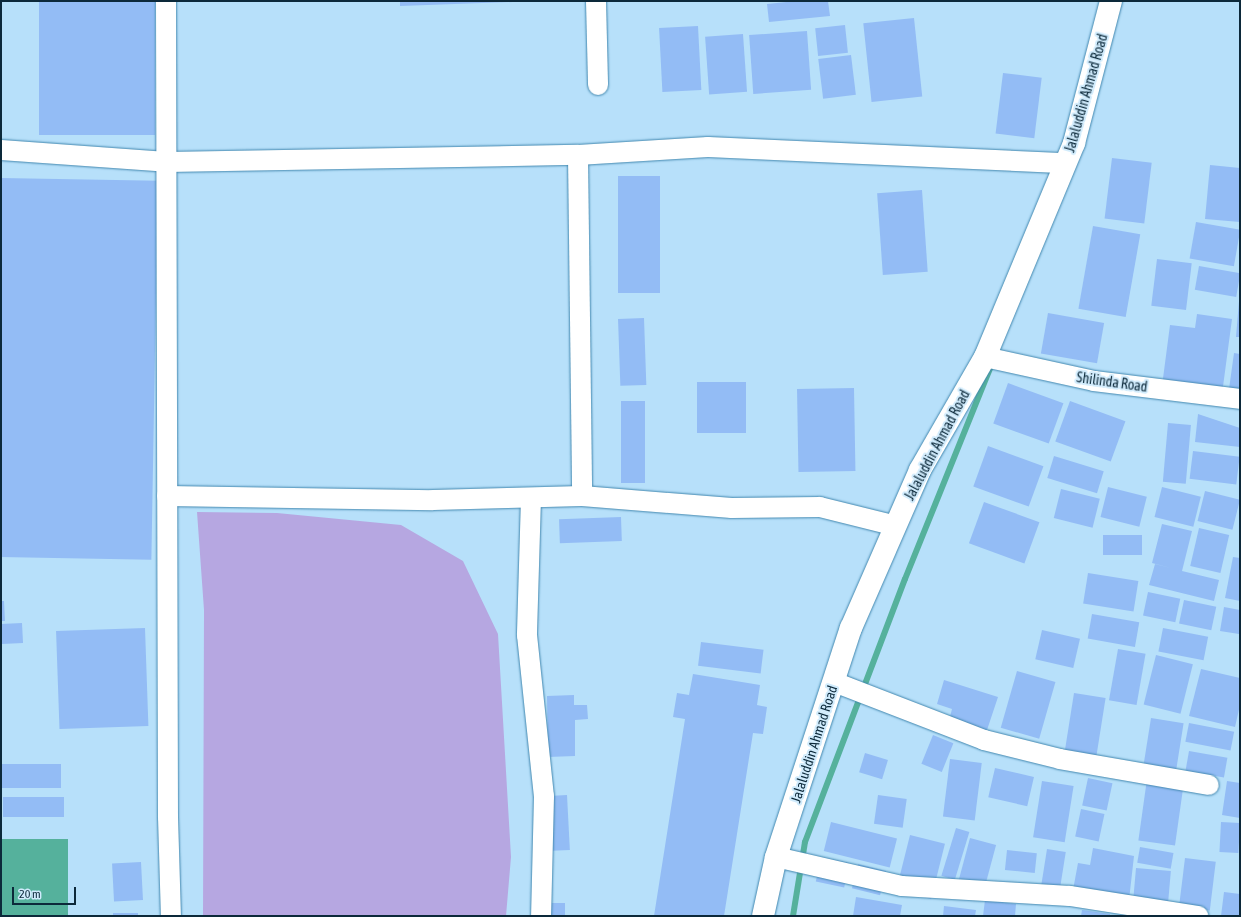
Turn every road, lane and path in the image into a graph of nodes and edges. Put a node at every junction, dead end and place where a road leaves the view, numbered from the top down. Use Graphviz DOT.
graph roads {
  1 [pos="166,1"];
  2 [pos="596,1"];
  3 [pos="1111,1"];
  4 [pos="598,85"];
  5 [pos="1,150"];
  6 [pos="578,155"];
  7 [pos="167,162"];
  8 [pos="1066,163"];
  9 [pos="985,357"];
  10 [pos="1240,399"];
  11 [pos="167,496"];
  12 [pos="582,496"];
  13 [pos="531,498"];
  14 [pos="896,526"];
  15 [pos="834,682"];
  16 [pos="1209,785"];
  17 [pos="776,857"];
  18 [pos="171,916"];
  19 [pos="541,916"];
  20 [pos="763,916"];
  21 [pos="1198,916"];
  1 -- 7 [label="street"];
  2 -- 4 [label="street"];
  3 -- 8 [label="street, Jalaluddin Ahmad Road"];
  5 -- 7 [label="street"];
  6 -- 7 [label="street"];
  6 -- 8 [label="street"];
  6 -- 12 [label="street"];
  7 -- 11 [label="street"];
  8 -- 9 [label="street, Jalaluddin Ahmad Road"];
  9 -- 10 [label="street, Shilinda Road"];
  9 -- 14 [label="street, Jalaluddin Ahmad Road"];
  11 -- 13 [label="street"];
  11 -- 18 [label="street"];
  12 -- 13 [label="street"];
  12 -- 14 [label="street"];
  13 -- 19 [label="street"];
  14 -- 15 [label="street, Jalaluddin Ahmad Road"];
  15 -- 16 [label="street"];
  15 -- 17 [label="street, Jalaluddin Ahmad Road"];
  17 -- 20 [label="street, Jalaluddin Ahmad Road"];
  17 -- 21 [label="street"];
}
